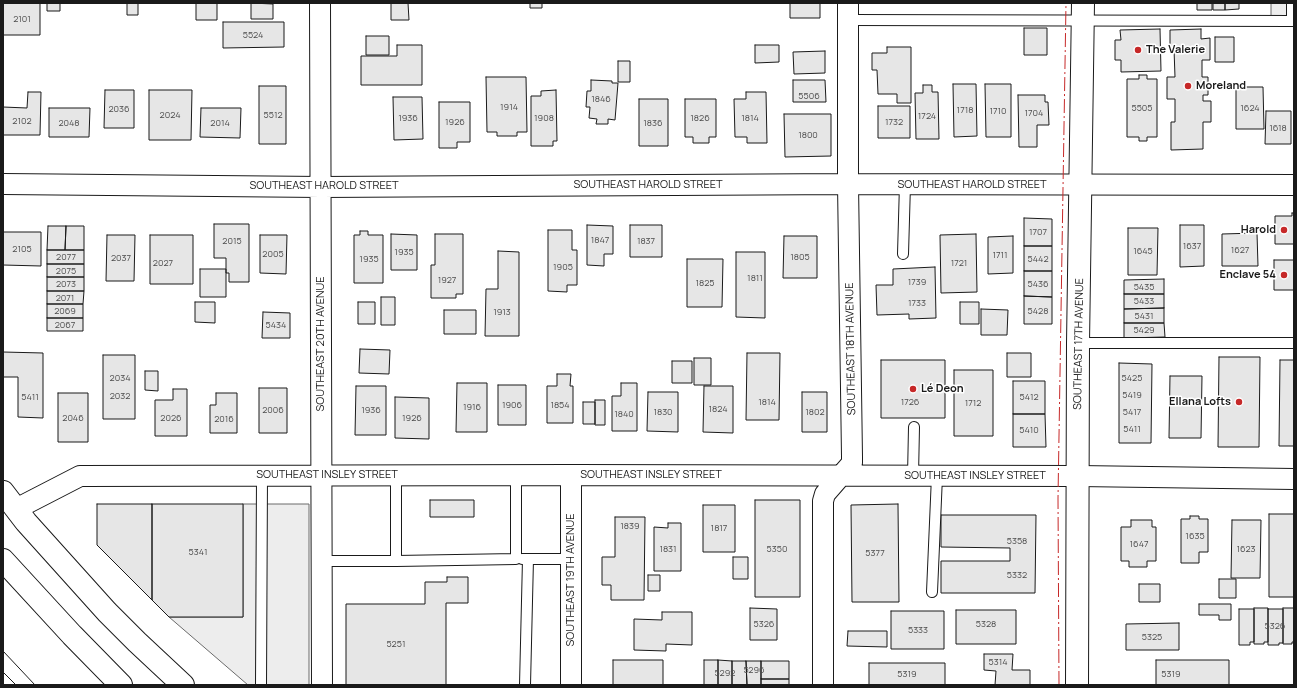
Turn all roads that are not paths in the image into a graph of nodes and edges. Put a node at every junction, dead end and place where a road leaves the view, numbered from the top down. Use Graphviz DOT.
graph roads {
  1 [pos="320,3"];
  2 [pos="1292,3"];
  3 [pos="848,12"];
  4 [pos="1083,12"];
  5 [pos="1293,21"];
  6 [pos="3,184"];
  7 [pos="848,184"];
  8 [pos="905,184"];
  9 [pos="1080,185"];
  10 [pos="1294,185"];
  11 [pos="321,187"];
  12 [pos="902,254"];
  13 [pos="1078,343"];
  14 [pos="1294,343"];
  15 [pos="914,427"];
  16 [pos="396,475"];
  17 [pos="516,475"];
  18 [pos="571,475"];
  19 [pos="262,476"];
  20 [pos="321,476"];
  21 [pos="841,476"];
  22 [pos="913,476"];
  23 [pos="937,476"];
  24 [pos="1078,476"];
  25 [pos="1294,479"];
  26 [pos="3,492"];
  27 [pos="16,509"];
  28 [pos="516,559"];
  29 [pos="528,559"];
  30 [pos="571,559"];
  31 [pos="3,560"];
  32 [pos="321,561"];
  33 [pos="396,561"];
  34 [pos="932,592"];
  35 [pos="121,685"];
  36 [pos="183,685"];
  37 [pos="262,685"];
  38 [pos="322,685"];
  39 [pos="525,685"];
  40 [pos="571,685"];
  41 [pos="823,685"];
  42 [pos="1077,685"];
  1 -- 11 [label="street, SOUTHEAST 20TH AVENUE"];
  2 -- 5 [label="lane"];
  3 -- 4 [label="lane"];
  3 -- 7 [label="street, SOUTHEAST 18TH AVENUE"];
  4 -- 5 [label="lane"];
  4 -- 9 [label="main road, SOUTHEAST 17TH AVENUE"];
  6 -- 11 [label="street, SOUTHEAST HAROLD STREET"];
  7 -- 8 [label="street, SOUTHEAST HAROLD STREET"];
  7 -- 11 [label="street, SOUTHEAST HAROLD STREET"];
  7 -- 21 [label="street, SOUTHEAST 18TH AVENUE"];
  8 -- 9 [label="street, SOUTHEAST HAROLD STREET"];
  8 -- 12 [label="lane"];
  9 -- 10 [label="street, SOUTHEAST HAROLD STREET"];
  9 -- 13 [label="main road, SOUTHEAST 17TH AVENUE"];
  11 -- 20 [label="street, SOUTHEAST 20TH AVENUE"];
  13 -- 14 [label="lane"];
  13 -- 24 [label="main road, SOUTHEAST 17TH AVENUE"];
  15 -- 22 [label="lane"];
  16 -- 17 [label="street, SOUTHEAST INSLEY STREET"];
  16 -- 20 [label="street, SOUTHEAST INSLEY STREET"];
  16 -- 33 [label="lane"];
  17 -- 18 [label="street, SOUTHEAST INSLEY STREET"];
  17 -- 28 [label="lane"];
  18 -- 21 [label="street, SOUTHEAST INSLEY STREET"];
  18 -- 30 [label="street, SOUTHEAST 19TH AVENUE"];
  19 -- 20 [label="street, SOUTHEAST INSLEY STREET"];
  19 -- 27 [label="street, SOUTHEAST INSLEY STREET"];
  19 -- 37 [label="lane"];
  20 -- 32 [label="street, SOUTHEAST 20TH AVENUE"];
  21 -- 22 [label="street, SOUTHEAST INSLEY STREET"];
  21 -- 41 [label="street, SOUTHEAST 18TH AVENUE"];
  22 -- 23 [label="street, SOUTHEAST INSLEY STREET"];
  23 -- 24 [label="street, SOUTHEAST INSLEY STREET"];
  23 -- 34 [label="lane"];
  24 -- 25 [label="street, SOUTHEAST INSLEY STREET"];
  24 -- 42 [label="main road, SOUTHEAST 17TH AVENUE"];
  26 -- 27 [label="main road"];
  27 -- 36 [label="main road"];
  28 -- 29 [label="lane"];
  28 -- 33 [label="lane"];
  29 -- 30 [label="lane"];
  29 -- 39 [label="lane"];
  30 -- 40 [label="street, SOUTHEAST 19TH AVENUE"];
  31 -- 35 [label="main road"];
  32 -- 33 [label="lane"];
  32 -- 38 [label="street, SOUTHEAST 20TH AVENUE"];
}
